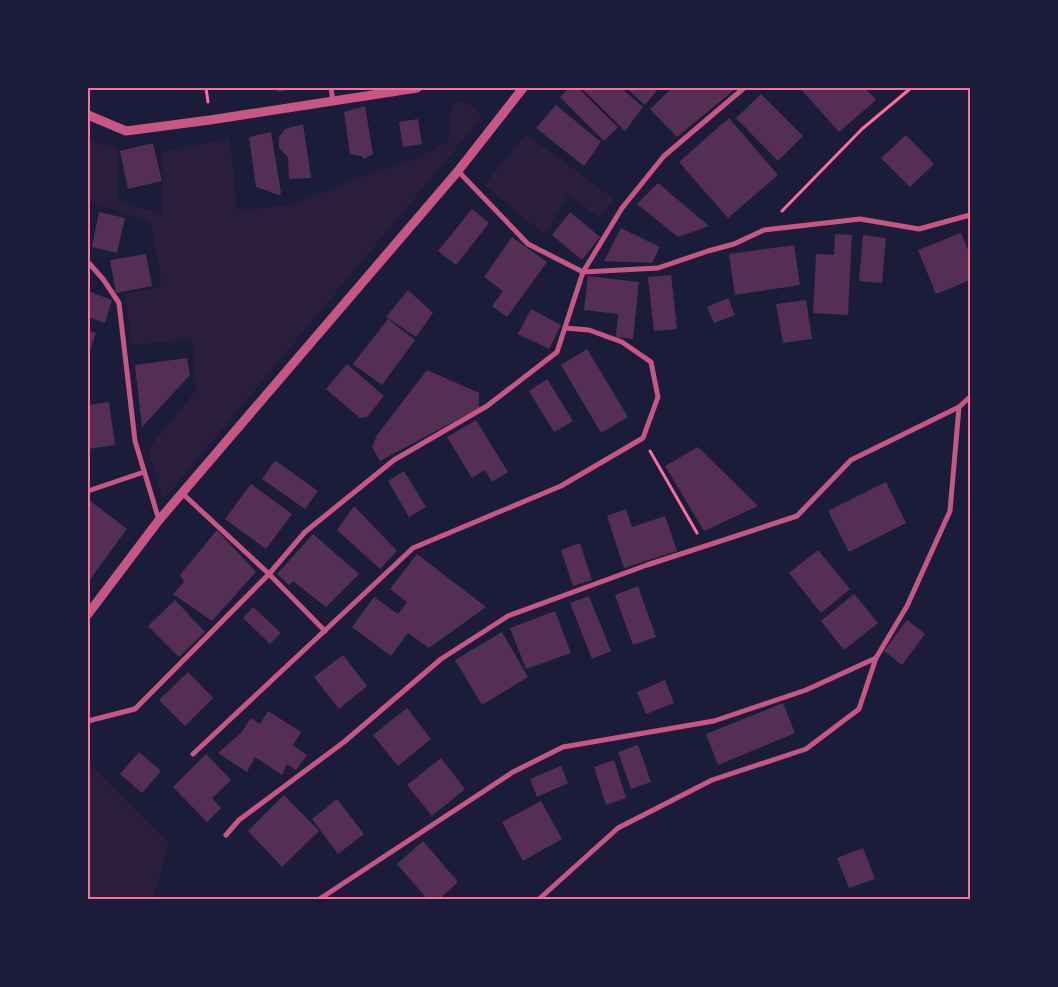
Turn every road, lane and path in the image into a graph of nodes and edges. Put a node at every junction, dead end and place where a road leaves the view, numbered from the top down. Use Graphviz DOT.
graph roads {
  1 [pos="331,88"];
  2 [pos="417,88"];
  3 [pos="523,88"];
  4 [pos="744,88"];
  5 [pos="911,88"];
  6 [pos="333,102"];
  7 [pos="88,115"];
  8 [pos="458,171"];
  9 [pos="970,215"];
  10 [pos="764,230"];
  11 [pos="88,262"];
  12 [pos="583,272"];
  13 [pos="565,328"];
  14 [pos="970,398"];
  15 [pos="960,407"];
  16 [pos="643,438"];
  17 [pos="144,472"];
  18 [pos="88,491"];
  19 [pos="182,493"];
  20 [pos="159,520"];
  21 [pos="705,546"];
  22 [pos="269,574"];
  23 [pos="88,614"];
  24 [pos="325,631"];
  25 [pos="876,658"];
  26 [pos="88,721"];
  27 [pos="193,754"];
  28 [pos="226,835"];
  29 [pos="318,900"];
  30 [pos="538,900"];
  1 -- 6 [label="street"];
  2 -- 6 [label="street"];
  3 -- 8 [label="street"];
  4 -- 12 [label="street"];
  5 -- 10 [label="path"];
  6 -- 7 [label="street"];
  8 -- 12 [label="street"];
  8 -- 19 [label="street"];
  9 -- 10 [label="street"];
  10 -- 12 [label="street"];
  11 -- 17 [label="street"];
  12 -- 13 [label="street"];
  13 -- 16 [label="street"];
  13 -- 22 [label="street"];
  14 -- 15 [label="street"];
  15 -- 21 [label="street"];
  15 -- 25 [label="street"];
  16 -- 21 [label="path"];
  16 -- 24 [label="street"];
  17 -- 18 [label="street"];
  17 -- 20 [label="street"];
  19 -- 20 [label="street"];
  19 -- 22 [label="street"];
  20 -- 23 [label="street"];
  21 -- 28 [label="street"];
  22 -- 24 [label="street"];
  22 -- 26 [label="street"];
  24 -- 27 [label="street"];
  25 -- 29 [label="street"];
  25 -- 30 [label="street"];
}
